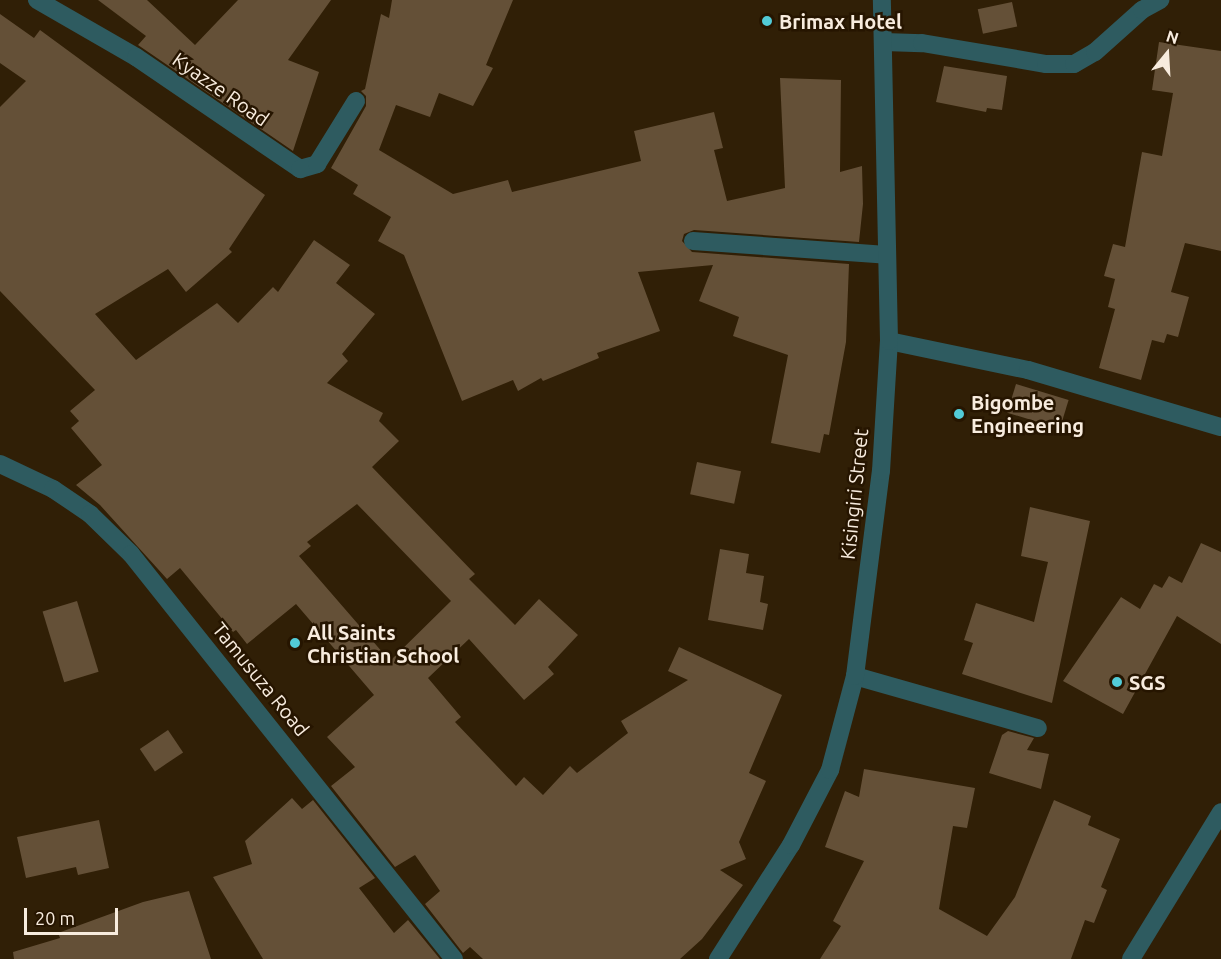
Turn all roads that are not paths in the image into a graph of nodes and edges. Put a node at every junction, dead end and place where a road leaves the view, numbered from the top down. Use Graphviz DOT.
graph roads {
  1 [pos="37,0"];
  2 [pos="882,0"];
  3 [pos="1160,0"];
  4 [pos="885,42"];
  5 [pos="356,102"];
  6 [pos="693,241"];
  7 [pos="886,255"];
  8 [pos="889,341"];
  9 [pos="1221,427"];
  10 [pos="0,464"];
  11 [pos="855,676"];
  12 [pos="1038,728"];
  13 [pos="1221,812"];
  14 [pos="454,959"];
  15 [pos="718,959"];
  16 [pos="1131,959"];
  1 -- 5 [label="street, Kyazze Road"];
  2 -- 4 [label="street, Kisingiri Street"];
  3 -- 4 [label="street"];
  4 -- 7 [label="street, Kisingiri Street"];
  6 -- 7 [label="street"];
  7 -- 8 [label="street, Kisingiri Street"];
  8 -- 9 [label="street"];
  8 -- 11 [label="street, Kisingiri Street"];
  10 -- 14 [label="street, Tamusuza Road"];
  11 -- 12 [label="street"];
  11 -- 15 [label="street, Kisingiri Street"];
  13 -- 16 [label="street"];
}
